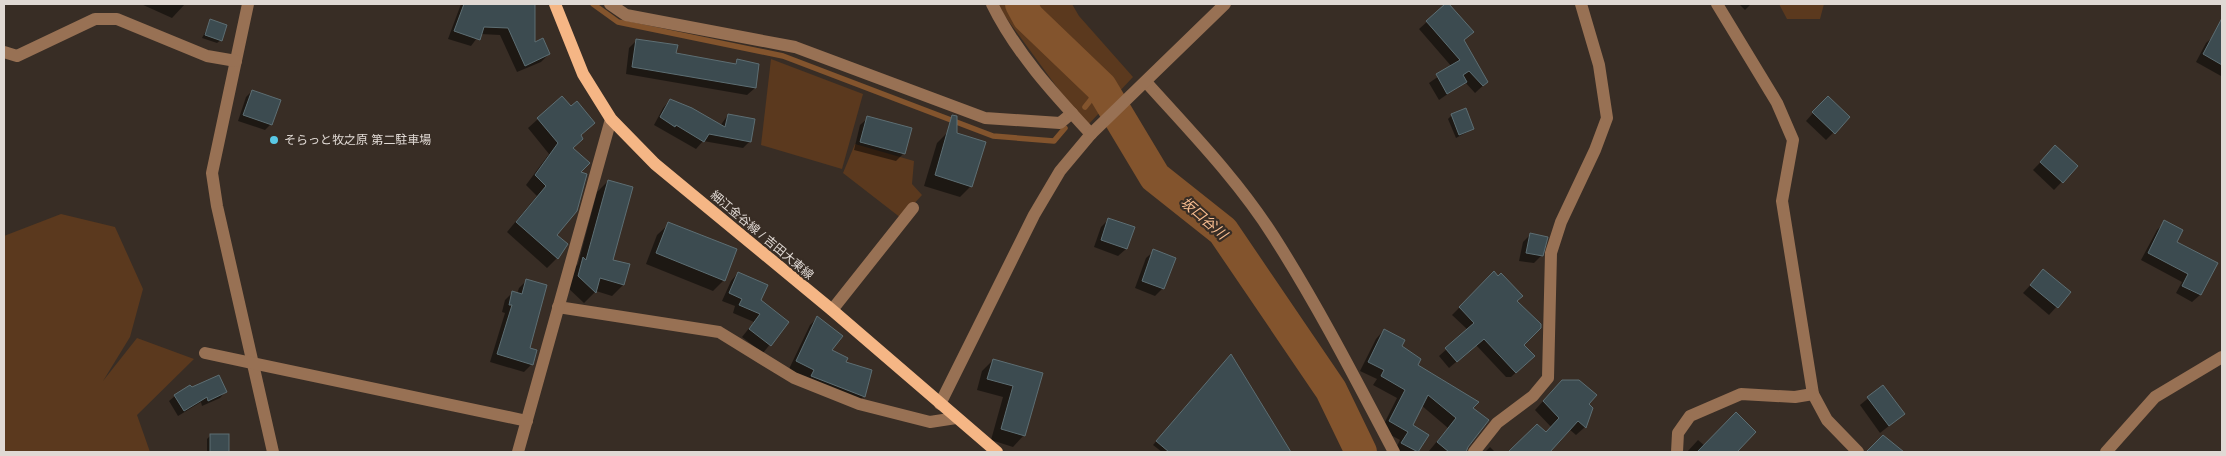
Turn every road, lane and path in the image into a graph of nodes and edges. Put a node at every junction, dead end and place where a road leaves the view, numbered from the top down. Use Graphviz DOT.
graph roads {
  1 [pos="248,4"];
  2 [pos="555,4"];
  3 [pos="610,4"];
  4 [pos="992,4"];
  5 [pos="1225,4"];
  6 [pos="1581,4"];
  7 [pos="1718,4"];
  8 [pos="4,52"];
  9 [pos="236,61"];
  10 [pos="1143,85"];
  11 [pos="1072,113"];
  12 [pos="611,119"];
  13 [pos="1095,130"];
  14 [pos="912,208"];
  15 [pos="558,307"];
  16 [pos="832,310"];
  17 [pos="205,354"];
  18 [pos="2222,357"];
  19 [pos="252,365"];
  20 [pos="1812,394"];
  21 [pos="940,404"];
  22 [pos="956,418"];
  23 [pos="526,420"];
  24 [pos="273,452"];
  25 [pos="518,452"];
  26 [pos="997,452"];
  27 [pos="1394,452"];
  28 [pos="1474,452"];
  29 [pos="1676,452"];
  30 [pos="1858,452"];
  31 [pos="2106,452"];
  1 -- 9 [label="street"];
  2 -- 12 [label="main road, 細江金谷線 / 吉田大東線"];
  3 -- 11 [label="street"];
  4 -- 11 [label="street"];
  5 -- 10 [label="street"];
  6 -- 28 [label="street"];
  7 -- 20 [label="street"];
  8 -- 9 [label="street"];
  9 -- 19 [label="street"];
  10 -- 13 [label="street"];
  10 -- 27 [label="street"];
  11 -- 13 [label="street"];
  12 -- 15 [label="street"];
  12 -- 16 [label="main road, 細江金谷線 / 吉田大東線"];
  13 -- 21 [label="street"];
  14 -- 16 [label="street"];
  15 -- 22 [label="street"];
  15 -- 23 [label="street"];
  16 -- 21 [label="main road, 細江金谷線 / 吉田大東線"];
  17 -- 19 [label="street"];
  18 -- 31 [label="street"];
  19 -- 23 [label="street"];
  19 -- 24 [label="street"];
  20 -- 29 [label="street"];
  20 -- 30 [label="street"];
  21 -- 22 [label="main road, 細江金谷線 / 吉田大東線"];
  22 -- 26 [label="main road, 細江金谷線 / 吉田大東線"];
  23 -- 25 [label="street"];
}
